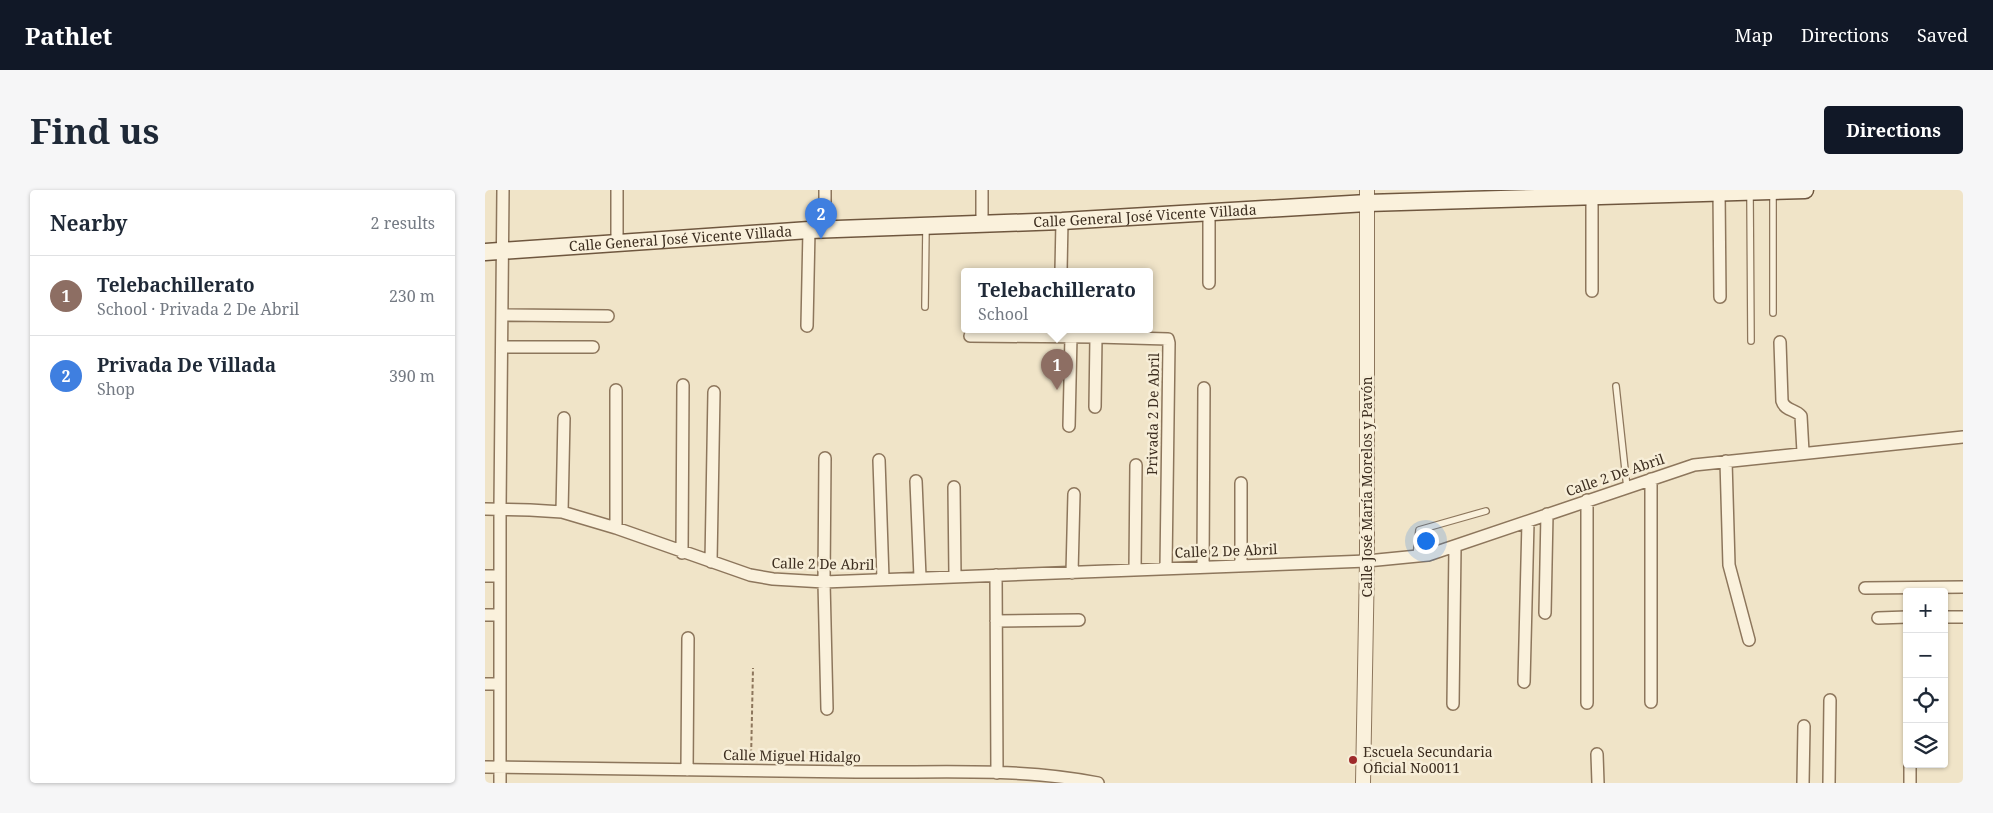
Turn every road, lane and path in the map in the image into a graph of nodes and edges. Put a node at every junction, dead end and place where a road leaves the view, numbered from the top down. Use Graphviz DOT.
graph roads {
  1 [pos="503,190"];
  2 [pos="617,190"];
  3 [pos="825,190"];
  4 [pos="982,190"];
  5 [pos="1805,190"];
  6 [pos="1719,191"];
  7 [pos="1773,191"];
  8 [pos="1750,192"];
  9 [pos="1367,196"];
  10 [pos="1592,196"];
  11 [pos="1209,213"];
  12 [pos="1062,221"];
  13 [pos="982,223"];
  14 [pos="926,225"];
  15 [pos="817,229"];
  16 [pos="617,242"];
  17 [pos="485,252"];
  18 [pos="503,252"];
  19 [pos="1061,268"];
  20 [pos="1209,283"];
  21 [pos="1592,291"];
  22 [pos="1720,297"];
  23 [pos="925,307"];
  24 [pos="1773,313"];
  25 [pos="502,315"];
  26 [pos="608,316"];
  27 [pos="807,326"];
  28 [pos="1065,334"];
  29 [pos="970,336"];
  30 [pos="1096,336"];
  31 [pos="1751,341"];
  32 [pos="1780,342"];
  33 [pos="502,347"];
  34 [pos="593,347"];
  35 [pos="683,385"];
  36 [pos="1616,386"];
  37 [pos="1204,388"];
  38 [pos="616,390"];
  39 [pos="714,392"];
  40 [pos="1095,407"];
  41 [pos="564,418"];
  42 [pos="1069,426"];
  43 [pos="1963,437"];
  44 [pos="1803,452"];
  45 [pos="825,458"];
  46 [pos="879,460"];
  47 [pos="1727,461"];
  48 [pos="1136,465"];
  49 [pos="1651,479"];
  50 [pos="917,481"];
  51 [pos="1241,483"];
  52 [pos="954,487"];
  53 [pos="1627,488"];
  54 [pos="1074,494"];
  55 [pos="1587,500"];
  56 [pos="485,509"];
  57 [pos="500,509"];
  58 [pos="1486,511"];
  59 [pos="562,512"];
  60 [pos="1547,514"];
  61 [pos="1528,522"];
  62 [pos="616,528"];
  63 [pos="1455,547"];
  64 [pos="682,553"];
  65 [pos="1417,557"];
  66 [pos="1367,560"];
  67 [pos="711,562"];
  68 [pos="1241,565"];
  69 [pos="1203,567"];
  70 [pos="1166,568"];
  71 [pos="1135,570"];
  72 [pos="1072,573"];
  73 [pos="996,575"];
  74 [pos="485,576"];
  75 [pos="499,576"];
  76 [pos="955,576"];
  77 [pos="920,577"];
  78 [pos="883,579"];
  79 [pos="824,582"];
  80 [pos="1963,587"];
  81 [pos="1865,588"];
  82 [pos="1545,613"];
  83 [pos="500,614"];
  84 [pos="485,615"];
  85 [pos="1948,617"];
  86 [pos="1963,617"];
  87 [pos="1878,618"];
  88 [pos="1903,618"];
  89 [pos="996,620"];
  90 [pos="1079,620"];
  91 [pos="688,638"];
  92 [pos="1749,640"];
  93 [pos="753,668"];
  94 [pos="1524,682"];
  95 [pos="485,684"];
  96 [pos="500,684"];
  97 [pos="1830,700"];
  98 [pos="1651,702"];
  99 [pos="1587,703"];
  100 [pos="1453,704"];
  101 [pos="827,709"];
  102 [pos="1804,726"];
  103 [pos="1597,754"];
  104 [pos="485,767"];
  105 [pos="500,767"];
  106 [pos="1910,768"];
  107 [pos="687,770"];
  108 [pos="751,771"];
  109 [pos="984,773"];
  110 [pos="997,773"];
  111 [pos="1028,779"];
  112 [pos="500,783"];
  113 [pos="976,783"];
  114 [pos="1098,783"];
  115 [pos="1363,783"];
  116 [pos="1598,783"];
  117 [pos="1803,783"];
  118 [pos="1829,783"];
  119 [pos="1909,783"];
  1 -- 18 [label="street"];
  2 -- 16 [label="street"];
  3 -- 15 [label="street"];
  4 -- 13 [label="street"];
  5 -- 7 [label="main road, Calle General José Vicente Villada"];
  6 -- 8 [label="main road, Calle General José Vicente Villada"];
  6 -- 10 [label="main road, Calle General José Vicente Villada"];
  6 -- 22 [label="street"];
  7 -- 8 [label="main road, Calle General José Vicente Villada"];
  7 -- 24 [label="lane"];
  8 -- 31 [label="lane"];
  9 -- 10 [label="main road, Calle General José Vicente Villada"];
  9 -- 11 [label="main road, Calle General José Vicente Villada"];
  9 -- 66 [label="street, Calle José María Morelos y Pavón"];
  10 -- 21 [label="street"];
  11 -- 12 [label="main road, Calle General José Vicente Villada"];
  11 -- 20 [label="street"];
  12 -- 13 [label="main road, Calle General José Vicente Villada"];
  12 -- 19 [label="street"];
  13 -- 14 [label="main road, Calle General José Vicente Villada"];
  14 -- 15 [label="main road, Calle General José Vicente Villada"];
  14 -- 23 [label="lane"];
  15 -- 16 [label="main road, Calle General José Vicente Villada"];
  15 -- 27 [label="street"];
  16 -- 18 [label="main road, Calle General José Vicente Villada"];
  17 -- 18 [label="main road, Calle General José Vicente Villada"];
  18 -- 25 [label="street"];
  25 -- 26 [label="street"];
  25 -- 33 [label="street"];
  28 -- 29 [label="street, Privada 2 De Abril"];
  28 -- 30 [label="street, Privada 2 De Abril"];
  28 -- 42 [label="street"];
  30 -- 40 [label="street"];
  30 -- 70 [label="street, Privada 2 De Abril"];
  32 -- 44 [label="street"];
  33 -- 34 [label="street"];
  33 -- 57 [label="street"];
  35 -- 64 [label="street"];
  36 -- 53 [label="lane"];
  37 -- 69 [label="street"];
  38 -- 62 [label="street"];
  39 -- 67 [label="street"];
  41 -- 59 [label="street"];
  43 -- 44 [label="street, Calle 2 De Abril"];
  44 -- 47 [label="street, Calle 2 De Abril"];
  45 -- 79 [label="street"];
  46 -- 78 [label="street"];
  47 -- 49 [label="street, Calle 2 De Abril"];
  47 -- 92 [label="street"];
  48 -- 71 [label="street"];
  49 -- 53 [label="street, Calle 2 De Abril"];
  49 -- 98 [label="street"];
  50 -- 77 [label="street"];
  51 -- 68 [label="street"];
  52 -- 76 [label="street"];
  53 -- 55 [label="street, Calle 2 De Abril"];
  54 -- 72 [label="street"];
  55 -- 60 [label="street, Calle 2 De Abril"];
  55 -- 99 [label="street"];
  56 -- 57 [label="street, Calle 2 De Abril"];
  57 -- 59 [label="street, Calle 2 De Abril"];
  57 -- 75 [label="street"];
  58 -- 65 [label="lane"];
  59 -- 62 [label="street, Calle 2 De Abril"];
  60 -- 61 [label="street, Calle 2 De Abril"];
  60 -- 82 [label="street"];
  61 -- 63 [label="street, Calle 2 De Abril"];
  61 -- 94 [label="street"];
  62 -- 64 [label="street, Calle 2 De Abril"];
  63 -- 65 [label="street, Calle 2 De Abril"];
  63 -- 100 [label="street"];
  64 -- 67 [label="street, Calle 2 De Abril"];
  65 -- 66 [label="street, Calle 2 De Abril"];
  66 -- 68 [label="street, Calle 2 De Abril"];
  66 -- 115 [label="street, Calle José María Morelos y Pavón"];
  67 -- 79 [label="street, Calle 2 De Abril"];
  68 -- 69 [label="street, Calle 2 De Abril"];
  69 -- 70 [label="street, Calle 2 De Abril"];
  70 -- 71 [label="street, Calle 2 De Abril"];
  71 -- 72 [label="street, Calle 2 De Abril"];
  72 -- 73 [label="street, Calle 2 De Abril"];
  73 -- 76 [label="street, Calle 2 De Abril"];
  73 -- 89 [label="street"];
  74 -- 75 [label="street"];
  75 -- 83 [label="street"];
  76 -- 77 [label="street, Calle 2 De Abril"];
  77 -- 78 [label="street, Calle 2 De Abril"];
  78 -- 79 [label="street, Calle 2 De Abril"];
  79 -- 101 [label="street"];
  80 -- 81 [label="street"];
  83 -- 84 [label="street"];
  83 -- 96 [label="street"];
  85 -- 86 [label="street"];
  87 -- 88 [label="street"];
  89 -- 90 [label="street"];
  89 -- 110 [label="street"];
  91 -- 107 [label="street"];
  93 -- 108 [label="path"];
  95 -- 96 [label="street"];
  96 -- 105 [label="street"];
  97 -- 118 [label="street"];
  102 -- 117 [label="street"];
  103 -- 116 [label="street"];
  104 -- 105 [label="street, Calle Miguel Hidalgo"];
  105 -- 107 [label="street, Calle Miguel Hidalgo"];
  105 -- 112 [label="street"];
  106 -- 119 [label="street"];
  107 -- 108 [label="street, Calle Miguel Hidalgo"];
  108 -- 109 [label="street, Calle Miguel Hidalgo"];
  109 -- 110 [label="street, Calle Miguel Hidalgo"];
  109 -- 113 [label="street"];
  110 -- 111 [label="street, Calle Miguel Hidalgo"];
  111 -- 114 [label="street, Calle Miguel Hidalgo"];
}
